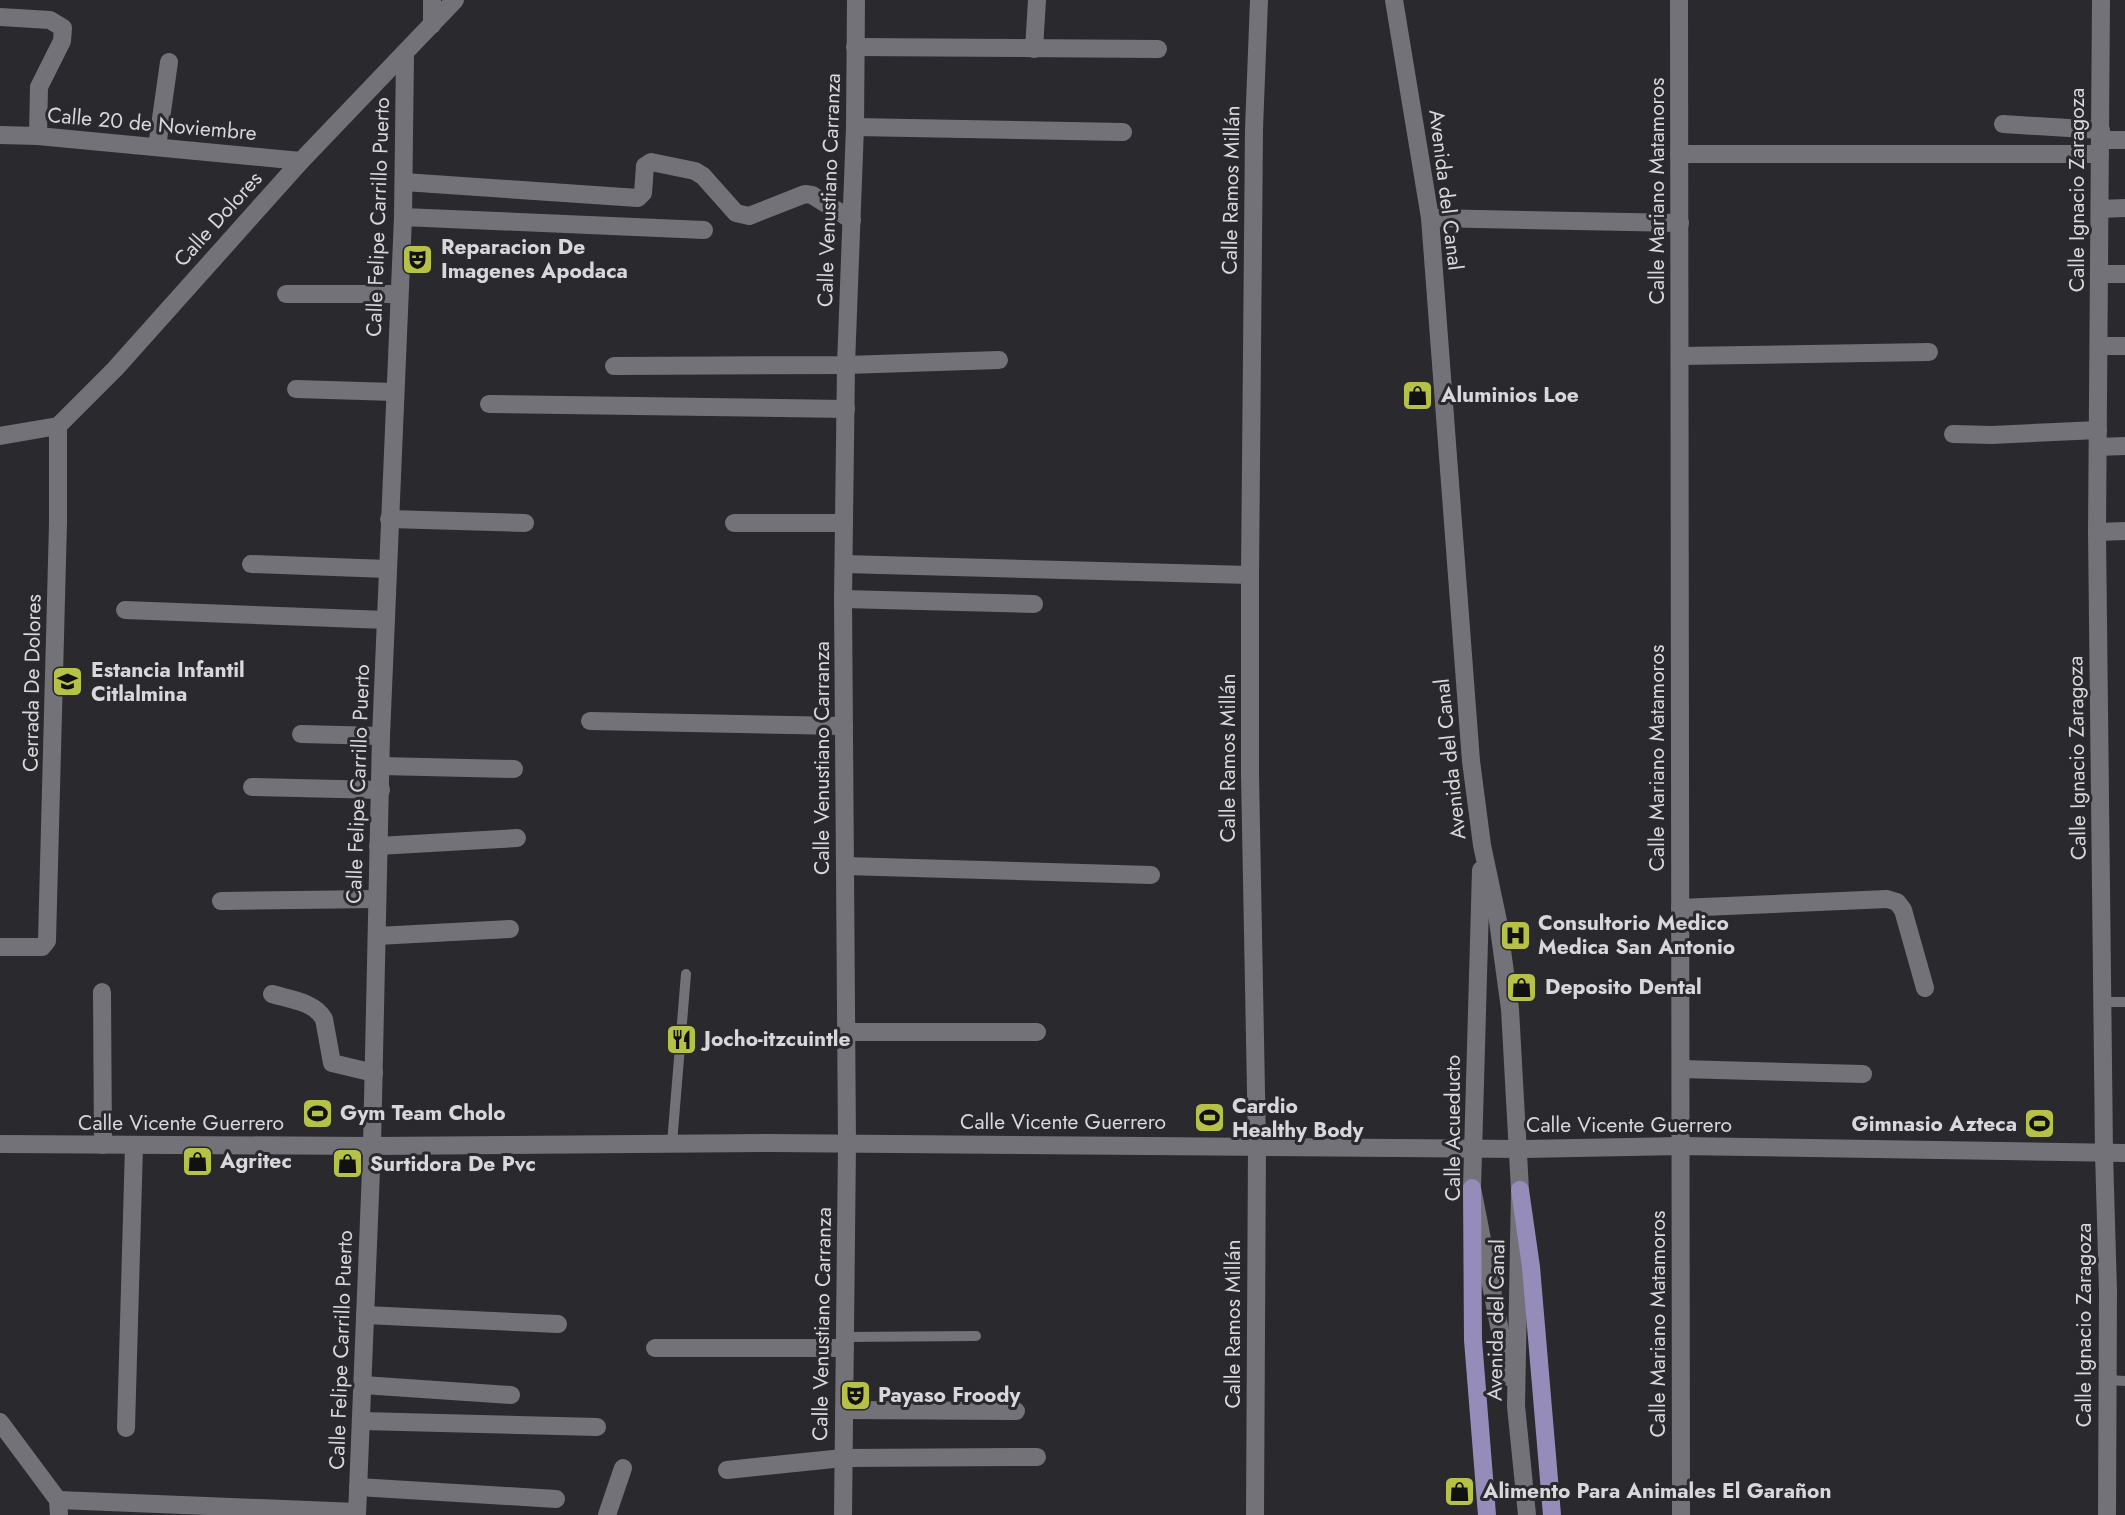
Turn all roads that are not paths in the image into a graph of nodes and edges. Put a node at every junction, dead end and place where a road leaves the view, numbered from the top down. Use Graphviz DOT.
graph roads {
  1 [pos="432,0"];
  2 [pos="455,0"];
  3 [pos="856,0"];
  4 [pos="1037,0"];
  5 [pos="1259,0"];
  6 [pos="1394,0"];
  7 [pos="1679,0"];
  8 [pos="2101,0"];
  9 [pos="0,17"];
  10 [pos="432,25"];
  11 [pos="855,47"];
  12 [pos="1034,49"];
  13 [pos="1158,49"];
  14 [pos="405,54"];
  15 [pos="169,62"];
  16 [pos="2003,124"];
  17 [pos="855,127"];
  18 [pos="1123,132"];
  19 [pos="0,135"];
  20 [pos="38,136"];
  21 [pos="2125,140"];
  22 [pos="2101,142"];
  23 [pos="157,147"];
  24 [pos="1679,154"];
  25 [pos="301,161"];
  26 [pos="404,182"];
  27 [pos="2125,208"];
  28 [pos="2101,209"];
  29 [pos="403,218"];
  30 [pos="1430,218"];
  31 [pos="852,220"];
  32 [pos="1680,223"];
  33 [pos="704,230"];
  34 [pos="2100,274"];
  35 [pos="2125,274"];
  36 [pos="399,294"];
  37 [pos="286,295"];
  38 [pos="2099,346"];
  39 [pos="2125,346"];
  40 [pos="1929,352"];
  41 [pos="1680,356"];
  42 [pos="999,359"];
  43 [pos="846,365"];
  44 [pos="614,366"];
  45 [pos="296,389"];
  46 [pos="395,392"];
  47 [pos="489,404"];
  48 [pos="846,408"];
  49 [pos="58,426"];
  50 [pos="1953,434"];
  51 [pos="0,436"];
  52 [pos="2098,438"];
  53 [pos="2125,446"];
  54 [pos="389,519"];
  55 [pos="525,523"];
  56 [pos="734,523"];
  57 [pos="844,523"];
  58 [pos="2097,531"];
  59 [pos="2125,531"];
  60 [pos="251,564"];
  61 [pos="845,564"];
  62 [pos="387,569"];
  63 [pos="1250,575"];
  64 [pos="843,599"];
  65 [pos="1034,604"];
  66 [pos="125,610"];
  67 [pos="386,620"];
  68 [pos="590,721"];
  69 [pos="844,726"];
  70 [pos="301,734"];
  71 [pos="381,736"];
  72 [pos="382,766"];
  73 [pos="514,769"];
  74 [pos="252,787"];
  75 [pos="381,790"];
  76 [pos="517,838"];
  77 [pos="1482,845"];
  78 [pos="378,846"];
  79 [pos="845,866"];
  80 [pos="1151,875"];
  81 [pos="376,900"];
  82 [pos="221,901"];
  83 [pos="1680,908"];
  84 [pos="510,929"];
  85 [pos="377,936"];
  86 [pos="0,947"];
  87 [pos="686,974"];
  88 [pos="1925,988"];
  89 [pos="102,992"];
  90 [pos="272,994"];
  91 [pos="2102,1002"];
  92 [pos="2125,1002"];
  93 [pos="846,1032"];
  94 [pos="1037,1032"];
  95 [pos="1681,1069"];
  96 [pos="374,1073"];
  97 [pos="1863,1074"];
  98 [pos="672,1143"];
  99 [pos="0,1144"];
  100 [pos="847,1144"];
  101 [pos="103,1145"];
  102 [pos="1257,1145"];
  103 [pos="134,1146"];
  104 [pos="372,1146"];
  105 [pos="1681,1146"];
  106 [pos="1473,1148"];
  107 [pos="1520,1149"];
  108 [pos="2104,1153"];
  109 [pos="2125,1153"];
  110 [pos="1472,1188"];
  111 [pos="1520,1190"];
  112 [pos="2117,1291"];
  113 [pos="365,1315"];
  114 [pos="558,1324"];
  115 [pos="976,1336"];
  116 [pos="845,1343"];
  117 [pos="655,1348"];
  118 [pos="2116,1380"];
  119 [pos="363,1385"];
  120 [pos="511,1395"];
  121 [pos="1517,1409"];
  122 [pos="844,1410"];
  123 [pos="1016,1411"];
  124 [pos="362,1421"];
  125 [pos="0,1422"];
  126 [pos="597,1427"];
  127 [pos="127,1428"];
  128 [pos="1037,1457"];
  129 [pos="843,1458"];
  130 [pos="623,1468"];
  131 [pos="727,1470"];
  132 [pos="358,1487"];
  133 [pos="556,1499"];
  134 [pos="59,1507"];
  135 [pos="357,1514"];
  136 [pos="607,1515"];
  137 [pos="843,1515"];
  138 [pos="1255,1515"];
  139 [pos="1487,1515"];
  140 [pos="1527,1515"];
  141 [pos="1552,1515"];
  142 [pos="1681,1515"];
  143 [pos="2107,1515"];
  1 -- 10 [label="street"];
  2 -- 10 [label="street, Calle Dolores"];
  3 -- 11 [label="street, Calle Venustiano Carranza"];
  4 -- 12 [label="street"];
  5 -- 63 [label="street, Calle Ramos Millán"];
  6 -- 30 [label="street, Avenida del Canal"];
  7 -- 24 [label="street, Calle Mariano Matamoros"];
  8 -- 22 [label="street, Calle Ignacio Zaragoza"];
  9 -- 20 [label="street"];
  10 -- 14 [label="street, Calle Dolores"];
  11 -- 12 [label="street"];
  11 -- 17 [label="street, Calle Venustiano Carranza"];
  12 -- 13 [label="street"];
  14 -- 25 [label="street, Calle Dolores"];
  14 -- 26 [label="street, Calle Felipe Carrillo Puerto"];
  15 -- 23 [label="street"];
  16 -- 22 [label="street"];
  17 -- 18 [label="street"];
  17 -- 31 [label="street, Calle Venustiano Carranza"];
  19 -- 20 [label="street, Calle 20 de Noviembre"];
  20 -- 23 [label="street, Calle 20 de Noviembre"];
  21 -- 22 [label="street"];
  22 -- 24 [label="street"];
  22 -- 28 [label="street, Calle Ignacio Zaragoza"];
  23 -- 25 [label="street, Calle 20 de Noviembre"];
  24 -- 32 [label="street, Calle Mariano Matamoros"];
  25 -- 49 [label="street, Calle Dolores"];
  26 -- 29 [label="street, Calle Felipe Carrillo Puerto"];
  26 -- 31 [label="street"];
  27 -- 28 [label="street"];
  28 -- 34 [label="street, Calle Ignacio Zaragoza"];
  29 -- 33 [label="street"];
  29 -- 36 [label="street, Calle Felipe Carrillo Puerto"];
  30 -- 32 [label="street"];
  30 -- 77 [label="street, Avenida del Canal"];
  31 -- 43 [label="street, Calle Venustiano Carranza"];
  32 -- 41 [label="street, Calle Mariano Matamoros"];
  34 -- 35 [label="street"];
  34 -- 38 [label="street, Calle Ignacio Zaragoza"];
  36 -- 37 [label="street"];
  36 -- 46 [label="street, Calle Felipe Carrillo Puerto"];
  38 -- 39 [label="street"];
  38 -- 52 [label="street, Calle Ignacio Zaragoza"];
  40 -- 41 [label="street"];
  41 -- 83 [label="street, Calle Mariano Matamoros"];
  42 -- 43 [label="street"];
  43 -- 44 [label="street"];
  43 -- 48 [label="street, Calle Venustiano Carranza"];
  45 -- 46 [label="street"];
  46 -- 54 [label="street, Calle Felipe Carrillo Puerto"];
  47 -- 48 [label="street"];
  48 -- 57 [label="street, Calle Venustiano Carranza"];
  49 -- 51 [label="street"];
  49 -- 86 [label="street, Cerrada De Dolores"];
  50 -- 52 [label="street"];
  52 -- 53 [label="street"];
  52 -- 58 [label="street, Calle Ignacio Zaragoza"];
  54 -- 55 [label="street"];
  54 -- 62 [label="street, Calle Felipe Carrillo Puerto"];
  56 -- 57 [label="street"];
  57 -- 61 [label="street, Calle Venustiano Carranza"];
  58 -- 59 [label="street"];
  58 -- 91 [label="street, Calle Ignacio Zaragoza"];
  60 -- 62 [label="street"];
  61 -- 63 [label="street"];
  61 -- 64 [label="street, Calle Venustiano Carranza"];
  62 -- 67 [label="street, Calle Felipe Carrillo Puerto"];
  63 -- 102 [label="street, Calle Ramos Millán"];
  64 -- 65 [label="street"];
  64 -- 69 [label="street, Calle Venustiano Carranza"];
  66 -- 67 [label="street"];
  67 -- 71 [label="street, Calle Felipe Carrillo Puerto"];
  68 -- 69 [label="street"];
  69 -- 79 [label="street, Calle Venustiano Carranza"];
  70 -- 71 [label="street"];
  71 -- 72 [label="street, Calle Felipe Carrillo Puerto"];
  72 -- 73 [label="street"];
  72 -- 75 [label="street, Calle Felipe Carrillo Puerto"];
  74 -- 75 [label="street"];
  75 -- 78 [label="street, Calle Felipe Carrillo Puerto"];
  76 -- 78 [label="street"];
  77 -- 106 [label="street, Calle Acueducto"];
  77 -- 107 [label="street, Avenida del Canal"];
  78 -- 81 [label="street, Calle Felipe Carrillo Puerto"];
  79 -- 80 [label="street"];
  79 -- 93 [label="street, Calle Venustiano Carranza"];
  81 -- 82 [label="street"];
  81 -- 85 [label="street, Calle Felipe Carrillo Puerto"];
  83 -- 88 [label="street"];
  83 -- 95 [label="street, Calle Mariano Matamoros"];
  84 -- 85 [label="street"];
  85 -- 96 [label="street, Calle Felipe Carrillo Puerto"];
  87 -- 98 [label="lane"];
  89 -- 101 [label="street"];
  90 -- 96 [label="street"];
  91 -- 92 [label="lane"];
  91 -- 108 [label="street, Calle Ignacio Zaragoza"];
  93 -- 94 [label="street"];
  93 -- 100 [label="street, Calle Venustiano Carranza"];
  95 -- 97 [label="street"];
  95 -- 105 [label="street, Calle Mariano Matamoros"];
  96 -- 104 [label="street, Calle Felipe Carrillo Puerto"];
  98 -- 100 [label="street, Calle Vicente Guerrero"];
  98 -- 104 [label="street, Calle Vicente Guerrero"];
  99 -- 101 [label="street, Calle Vicente Guerrero"];
  100 -- 102 [label="street, Calle Vicente Guerrero"];
  100 -- 116 [label="street, Calle Venustiano Carranza"];
  101 -- 103 [label="street, Calle Vicente Guerrero"];
  102 -- 106 [label="street, Calle Vicente Guerrero"];
  102 -- 138 [label="street, Calle Ramos Millán"];
  103 -- 104 [label="street, Calle Vicente Guerrero"];
  103 -- 127 [label="street"];
  104 -- 113 [label="street, Calle Felipe Carrillo Puerto"];
  105 -- 107 [label="street, Calle Vicente Guerrero"];
  105 -- 108 [label="street, Calle Vicente Guerrero"];
  105 -- 142 [label="street, Calle Mariano Matamoros"];
  106 -- 107 [label="street, Calle Vicente Guerrero"];
  106 -- 110 [label="street, Calle Acueducto"];
  107 -- 111 [label="street, Avenida del Canal"];
  108 -- 109 [label="street, Calle Vicente Guerrero"];
  108 -- 112 [label="street, Calle Ignacio Zaragoza"];
  110 -- 121 [label="street, Calle Acueducto"];
  110 -- 139 [label="main road"];
  111 -- 121 [label="street, Avenida del Canal"];
  111 -- 141 [label="main road"];
  112 -- 118 [label="street, Calle Ignacio Zaragoza"];
  113 -- 114 [label="street"];
  113 -- 119 [label="street, Calle Felipe Carrillo Puerto"];
  115 -- 116 [label="lane"];
  116 -- 117 [label="street"];
  116 -- 122 [label="street, Calle Venustiano Carranza"];
  118 -- 143 [label="street, Calle Ignacio Zaragoza"];
  119 -- 120 [label="street"];
  119 -- 124 [label="street, Calle Felipe Carrillo Puerto"];
  121 -- 140 [label="street, Avenida del Canal"];
  122 -- 123 [label="street"];
  122 -- 129 [label="street, Calle Venustiano Carranza"];
  124 -- 126 [label="street"];
  124 -- 132 [label="street, Calle Felipe Carrillo Puerto"];
  125 -- 134 [label="street"];
  128 -- 129 [label="street"];
  129 -- 131 [label="street"];
  129 -- 137 [label="street, Calle Venustiano Carranza"];
  130 -- 136 [label="street"];
  132 -- 133 [label="street"];
  132 -- 135 [label="street, Calle Felipe Carrillo Puerto"];
  134 -- 135 [label="street"];
}
